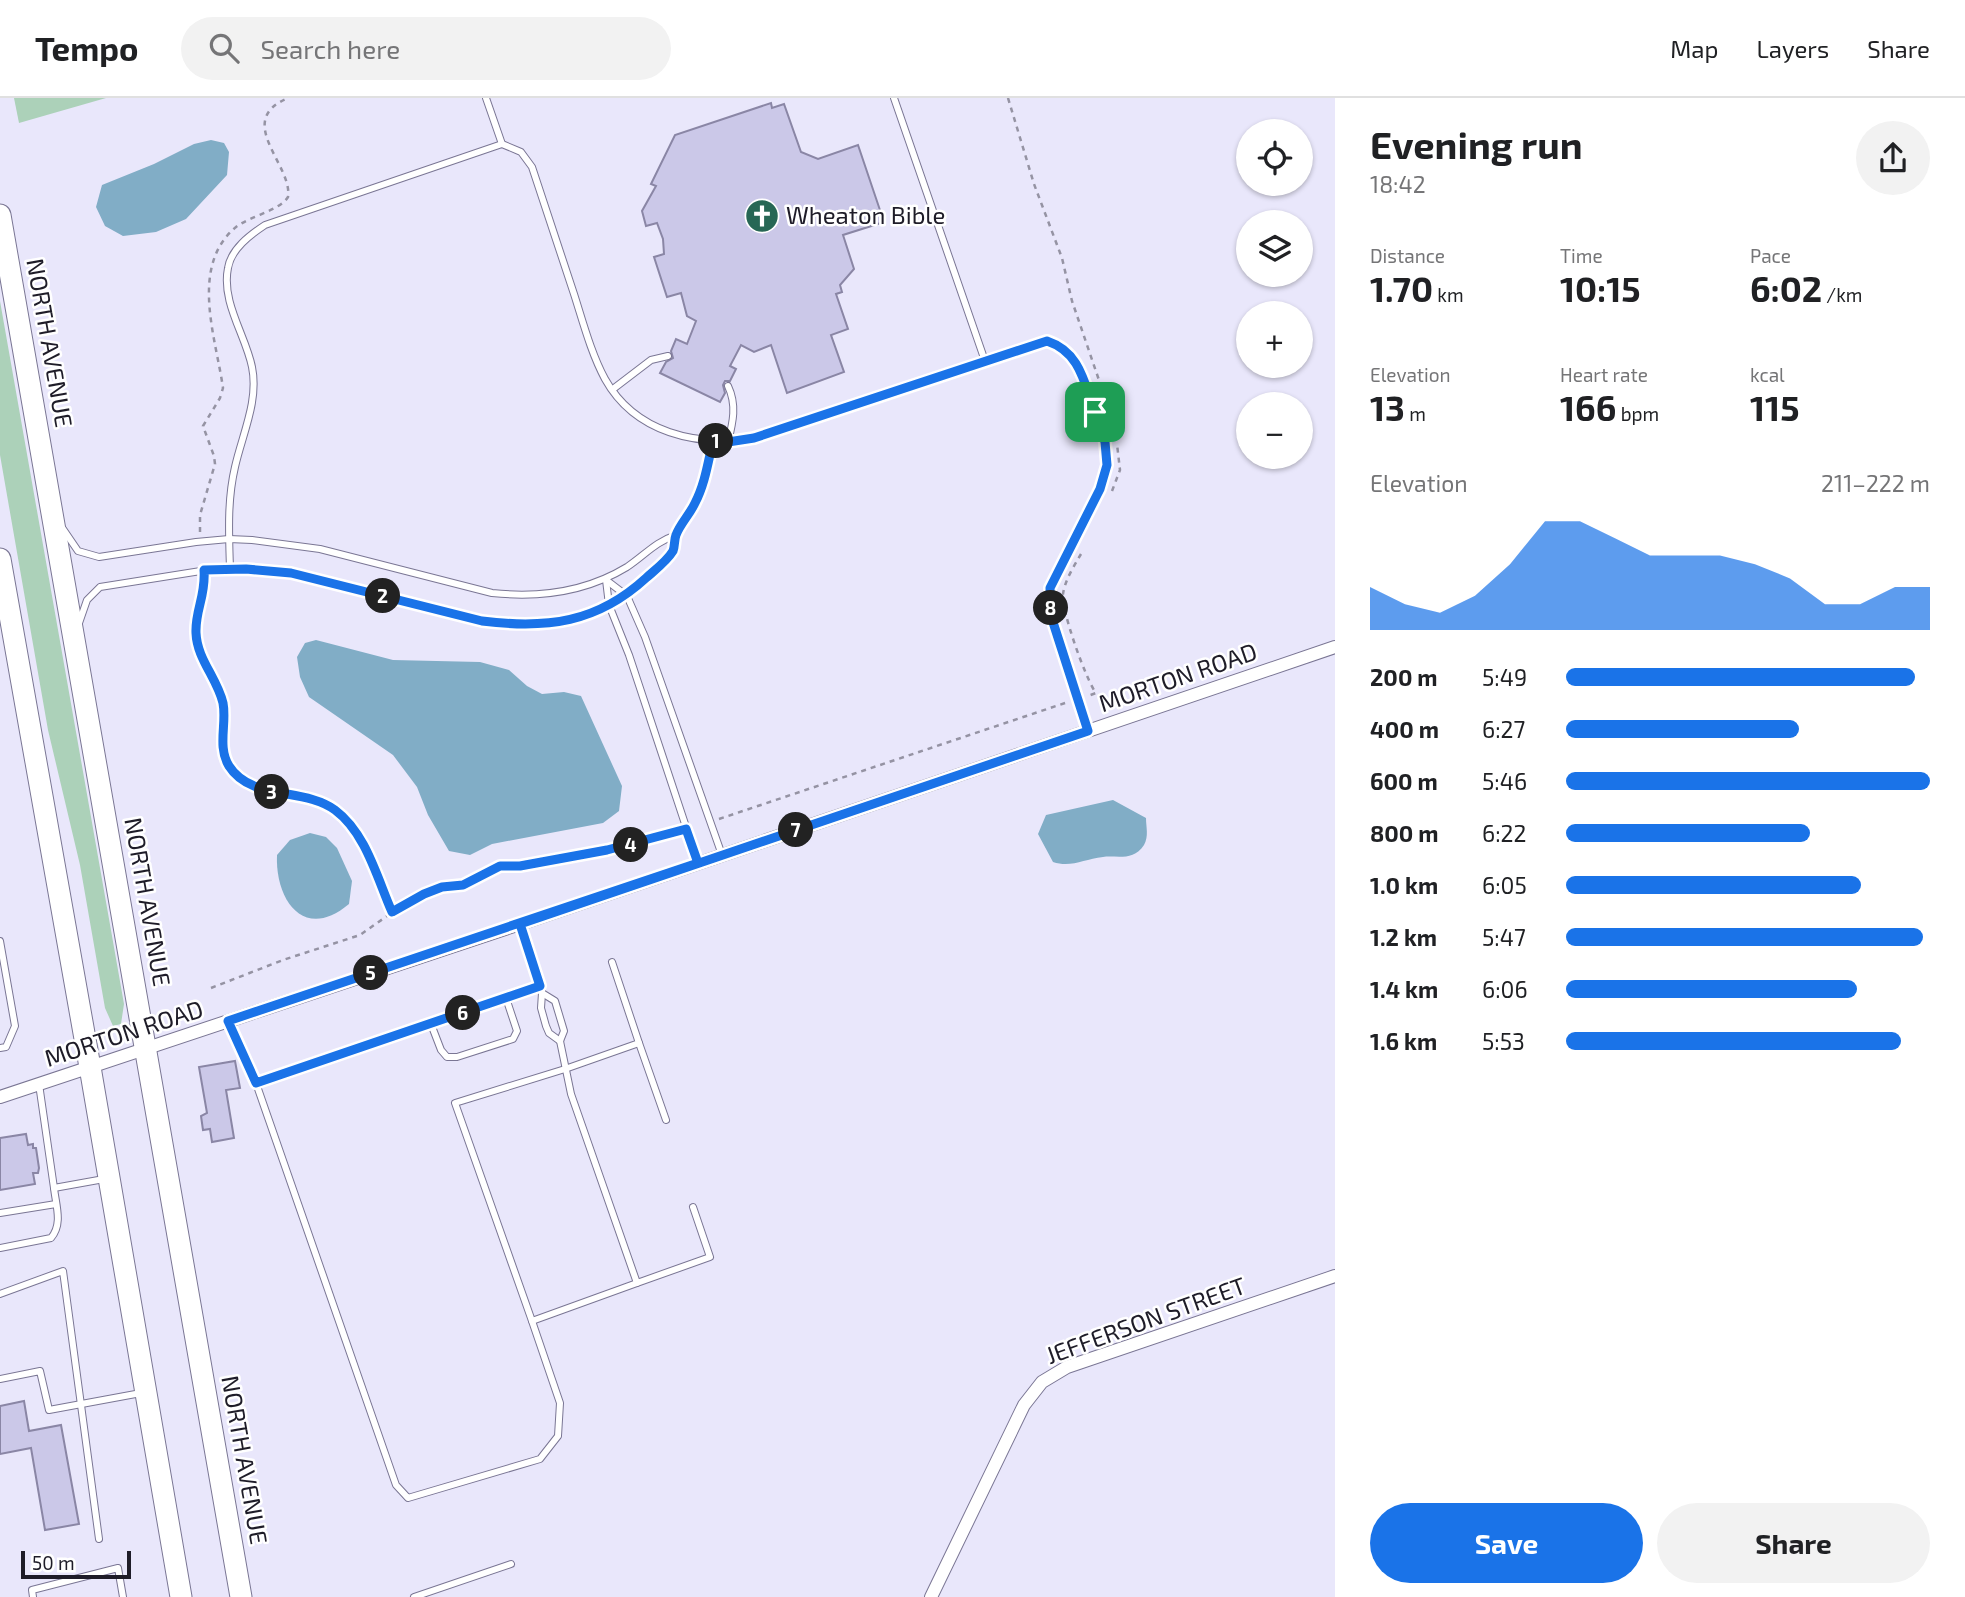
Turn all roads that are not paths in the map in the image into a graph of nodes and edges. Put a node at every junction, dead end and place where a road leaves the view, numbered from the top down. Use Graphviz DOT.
graph roads {
  1 [pos="486,98"];
  2 [pos="894,98"];
  3 [pos="502,144"];
  4 [pos="0,215"];
  5 [pos="668,356"];
  6 [pos="985,361"];
  7 [pos="728,386"];
  8 [pos="613,389"];
  9 [pos="713,441"];
  10 [pos="728,442"];
  11 [pos="53,514"];
  12 [pos="676,535"];
  13 [pos="229,539"];
  14 [pos="0,559"];
  15 [pos="230,569"];
  16 [pos="606,580"];
  17 [pos="627,596"];
  18 [pos="609,606"];
  19 [pos="74,638"];
  20 [pos="1335,647"];
  21 [pos="1088,731"];
  22 [pos="722,855"];
  23 [pos="698,863"];
  24 [pos="520,924"];
  25 [pos="0,941"];
  26 [pos="612,962"];
  27 [pos="541,989"];
  28 [pos="506,998"];
  29 [pos="228,1021"];
  30 [pos="431,1024"];
  31 [pos="560,1041"];
  32 [pos="639,1043"];
  33 [pos="0,1048"];
  34 [pos="146,1048"];
  35 [pos="90,1068"];
  36 [pos="565,1069"];
  37 [pos="256,1083"];
  38 [pos="39,1084"];
  39 [pos="0,1097"];
  40 [pos="666,1120"];
  41 [pos="109,1178"];
  42 [pos="54,1188"];
  43 [pos="56,1203"];
  44 [pos="693,1207"];
  45 [pos="0,1213"];
  46 [pos="0,1248"];
  47 [pos="1335,1276"];
  48 [pos="637,1283"];
  49 [pos="0,1294"];
  50 [pos="531,1321"];
  51 [pos="0,1378"];
  52 [pos="146,1392"];
  53 [pos="79,1404"];
  54 [pos="99,1539"];
  55 [pos="511,1564"];
  56 [pos="33,1597"];
  57 [pos="123,1597"];
  58 [pos="181,1597"];
  59 [pos="241,1597"];
  60 [pos="414,1597"];
  61 [pos="931,1597"];
  1 -- 3 [label="lane"];
  2 -- 6 [label="lane"];
  3 -- 8 [label="lane"];
  3 -- 13 [label="lane"];
  4 -- 11 [label="main road, NORTH AVENUE"];
  5 -- 8 [label="lane"];
  6 -- 10 [label="lane"];
  6 -- 21 [label="lane"];
  7 -- 10 [label="lane"];
  8 -- 9 [label="lane"];
  9 -- 10 [label="lane"];
  9 -- 12 [label="lane"];
  11 -- 13 [label="lane"];
  11 -- 19 [label="main road, NORTH AVENUE"];
  12 -- 16 [label="lane"];
  12 -- 17 [label="lane"];
  13 -- 15 [label="lane"];
  13 -- 16 [label="lane"];
  14 -- 35 [label="main road"];
  15 -- 18 [label="lane"];
  15 -- 19 [label="lane"];
  16 -- 17 [label="lane"];
  16 -- 18 [label="lane"];
  17 -- 18 [label="lane"];
  17 -- 22 [label="lane"];
  18 -- 23 [label="lane"];
  19 -- 34 [label="main road, NORTH AVENUE"];
  20 -- 21 [label="street, MORTON ROAD"];
  21 -- 22 [label="street, MORTON ROAD"];
  22 -- 23 [label="street, MORTON ROAD"];
  23 -- 24 [label="street, MORTON ROAD"];
  24 -- 27 [label="lane"];
  24 -- 29 [label="street, MORTON ROAD"];
  25 -- 33 [label="lane"];
  26 -- 32 [label="lane"];
  27 -- 28 [label="lane"];
  27 -- 31 [label="lane"];
  27 -- 31 [label="lane"];
  28 -- 30 [label="lane"];
  28 -- 30 [label="lane"];
  29 -- 34 [label="street, MORTON ROAD"];
  29 -- 37 [label="lane"];
  30 -- 37 [label="lane"];
  31 -- 36 [label="lane"];
  32 -- 36 [label="lane"];
  32 -- 40 [label="lane"];
  34 -- 35 [label="street, MORTON ROAD"];
  34 -- 59 [label="main road, NORTH AVENUE"];
  35 -- 38 [label="street, MORTON ROAD"];
  35 -- 41 [label="main road"];
  36 -- 48 [label="lane"];
  36 -- 50 [label="lane"];
  37 -- 50 [label="lane"];
  38 -- 39 [label="street, MORTON ROAD"];
  38 -- 42 [label="lane"];
  41 -- 42 [label="lane"];
  41 -- 52 [label="main road"];
  42 -- 43 [label="lane"];
  43 -- 45 [label="lane"];
  43 -- 46 [label="lane"];
  44 -- 48 [label="lane"];
  47 -- 61 [label="street, JEFFERSON STREET"];
  48 -- 50 [label="lane"];
  49 -- 53 [label="lane"];
  51 -- 53 [label="lane"];
  52 -- 53 [label="lane"];
  52 -- 58 [label="main road"];
  53 -- 54 [label="lane"];
  55 -- 60 [label="lane"];
  56 -- 57 [label="lane"];
}
